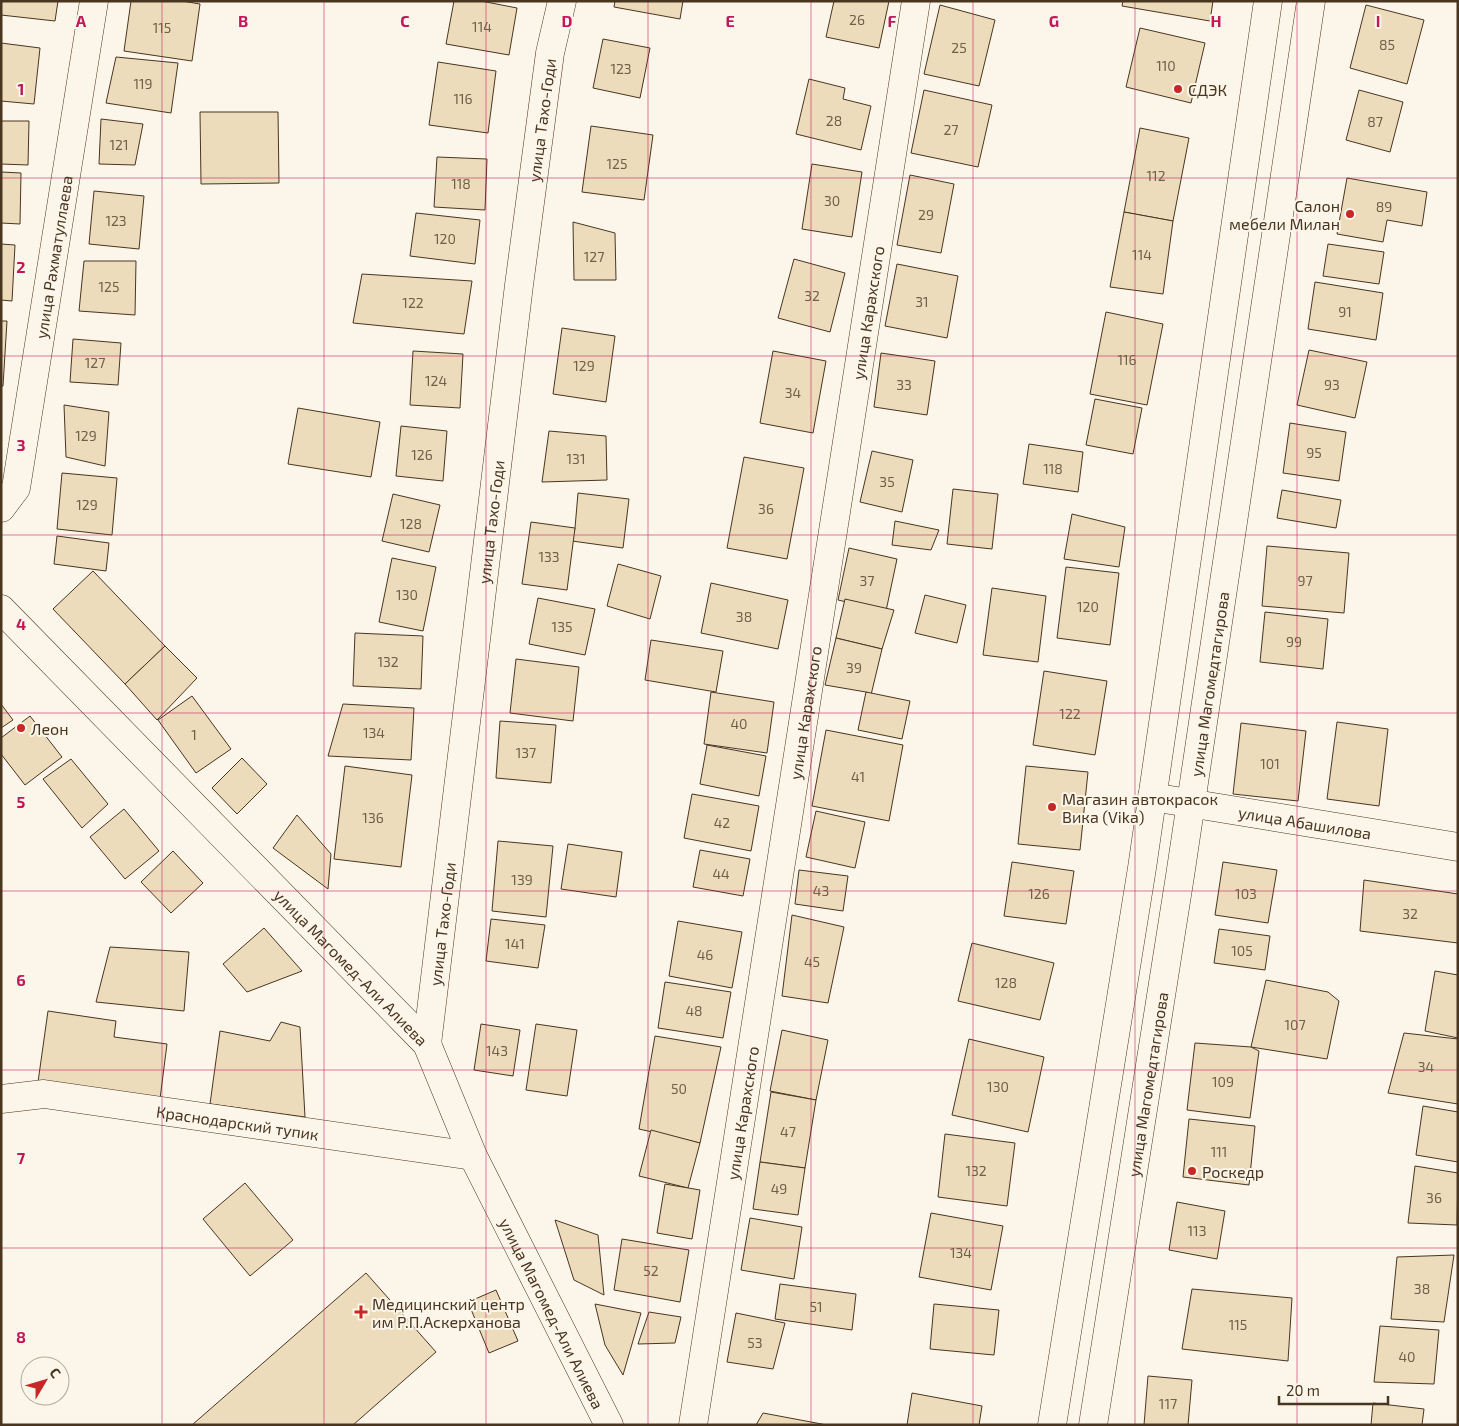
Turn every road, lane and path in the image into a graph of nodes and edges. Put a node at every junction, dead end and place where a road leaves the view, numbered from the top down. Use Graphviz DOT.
graph roads {
  1 [pos="94,1"];
  2 [pos="562,1"];
  3 [pos="916,1"];
  4 [pos="1268,1"];
  5 [pos="1312,1"];
  6 [pos="1,508"];
  7 [pos="1,610"];
  8 [pos="1152,796"];
  9 [pos="1191,803"];
  10 [pos="1458,847"];
  11 [pos="427,1044"];
  12 [pos="1,1100"];
  13 [pos="473,1156"];
  14 [pos="609,1425"];
  15 [pos="693,1425"];
  16 [pos="1052,1425"];
  17 [pos="1093,1425"];
  1 -- 6 [label="street, улица Рахматуллаева"];
  2 -- 11 [label="street, улица Тахо-Годи"];
  3 -- 15 [label="street, улица Карахского"];
  4 -- 8 [label="street"];
  5 -- 9 [label="street, улица Магомедтагирова"];
  7 -- 11 [label="street, улица Магомед-Али Алиева"];
  8 -- 9 [label="street, улица Абашилова"];
  8 -- 16 [label="street"];
  9 -- 10 [label="street, улица Абашилова"];
  9 -- 17 [label="street, улица Магомедтагирова"];
  11 -- 13 [label="street, улица Магомед-Али Алиева"];
  12 -- 13 [label="street, Краснодарский тупик"];
  13 -- 14 [label="street, улица Магомед-Али Алиева"];
}
